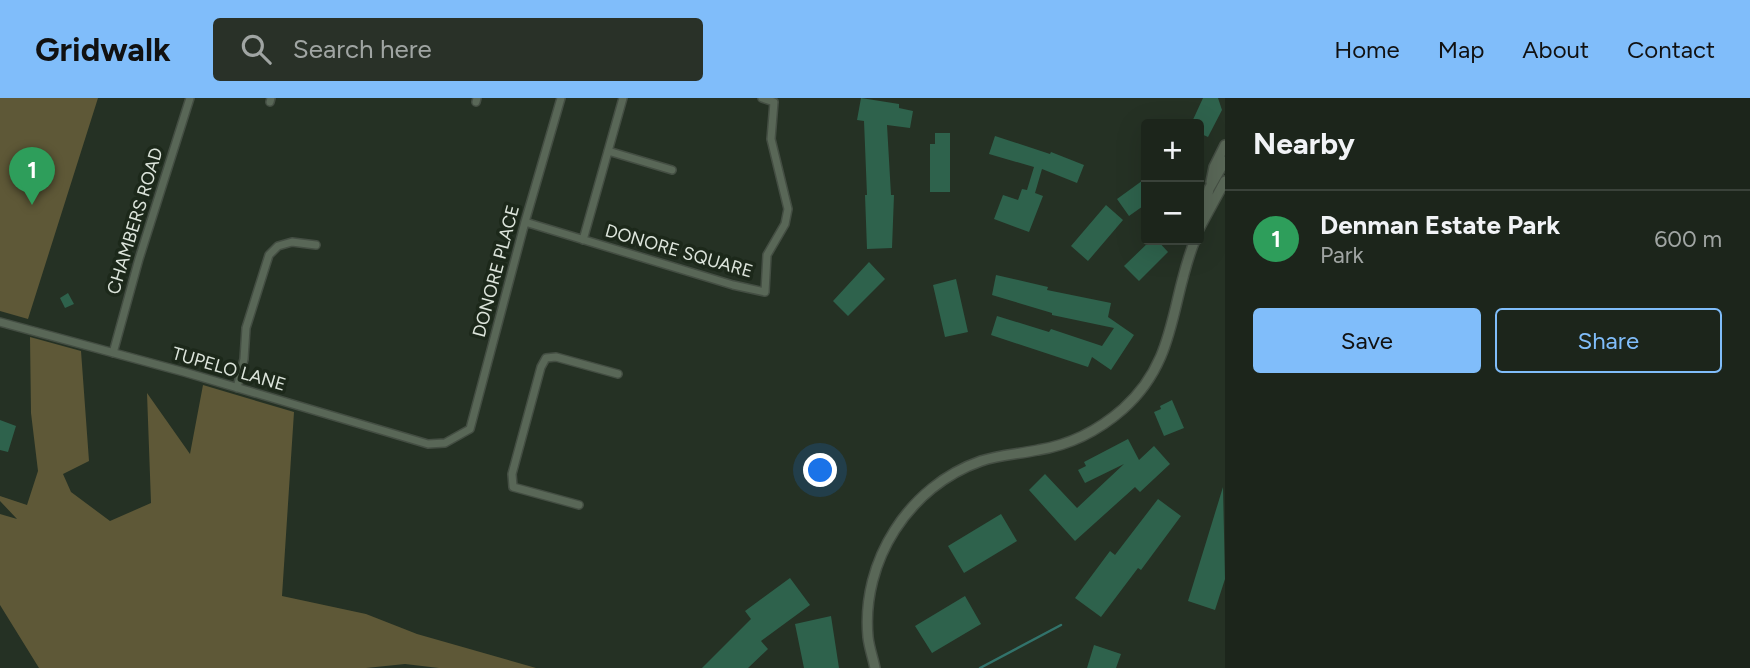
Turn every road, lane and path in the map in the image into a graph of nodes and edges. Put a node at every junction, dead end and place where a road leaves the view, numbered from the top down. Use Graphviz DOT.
graph roads {
  1 [pos="190,98"];
  2 [pos="561,98"];
  3 [pos="623,98"];
  4 [pos="762,98"];
  5 [pos="1225,145"];
  6 [pos="608,151"];
  7 [pos="1225,161"];
  8 [pos="672,170"];
  9 [pos="1225,181"];
  10 [pos="1209,189"];
  11 [pos="1225,191"];
  12 [pos="1204,213"];
  13 [pos="1204,216"];
  14 [pos="1204,217"];
  15 [pos="525,222"];
  16 [pos="583,240"];
  17 [pos="317,245"];
  18 [pos="1194,245"];
  19 [pos="0,322"];
  20 [pos="113,353"];
  21 [pos="618,374"];
  22 [pos="237,388"];
  23 [pos="449,441"];
  24 [pos="579,505"];
  25 [pos="874,668"];
  1 -- 20 [label="street, CHAMBERS ROAD"];
  2 -- 15 [label="street, DONORE PLACE"];
  3 -- 6 [label="street, DONORE SQUARE"];
  4 -- 16 [label="street, DONORE SQUARE"];
  5 -- 10 [label="street"];
  6 -- 8 [label="street"];
  6 -- 16 [label="street, DONORE SQUARE"];
  7 -- 10 [label="street"];
  9 -- 13 [label="street"];
  10 -- 12 [label="street"];
  11 -- 14 [label="street"];
  15 -- 16 [label="street, DONORE SQUARE"];
  15 -- 23 [label="street, DONORE PLACE"];
  17 -- 22 [label="street"];
  18 -- 25 [label="street"];
  19 -- 20 [label="street, TUPELO LANE"];
  20 -- 22 [label="street, TUPELO LANE"];
  21 -- 24 [label="street"];
  22 -- 23 [label="street, TUPELO LANE"];
}
